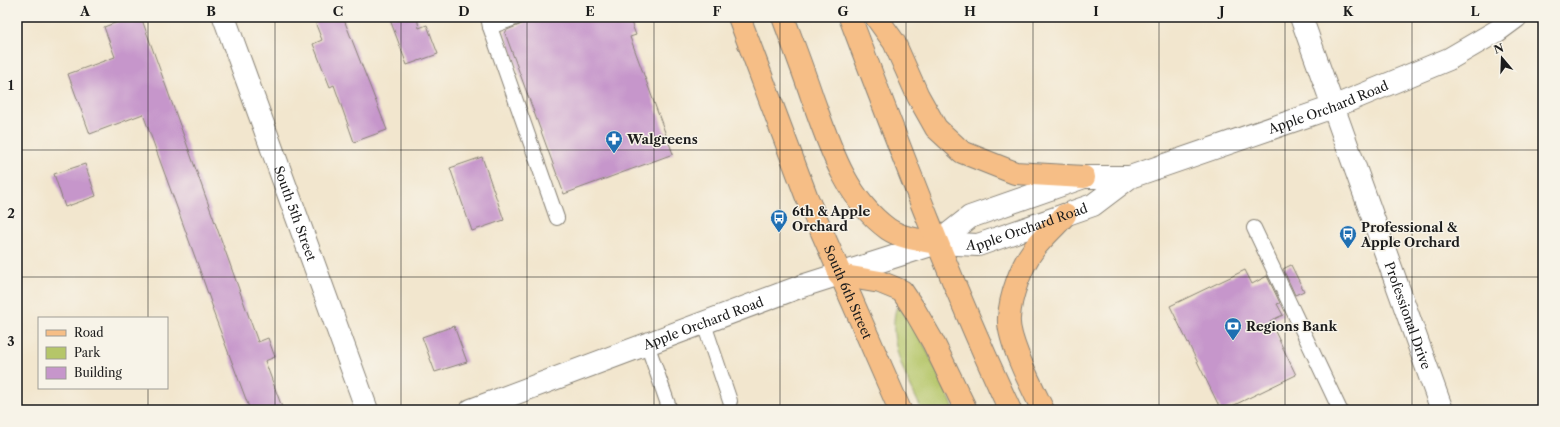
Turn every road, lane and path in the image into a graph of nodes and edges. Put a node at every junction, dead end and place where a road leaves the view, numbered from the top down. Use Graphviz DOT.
graph roads {
  1 [pos="224,17"];
  2 [pos="518,17"];
  3 [pos="738,17"];
  4 [pos="783,17"];
  5 [pos="850,17"];
  6 [pos="876,17"];
  7 [pos="1300,17"];
  8 [pos="1516,17"];
  9 [pos="489,22"];
  10 [pos="1333,107"];
  11 [pos="1084,177"];
  12 [pos="1130,177"];
  13 [pos="1065,215"];
  14 [pos="557,218"];
  15 [pos="1254,228"];
  16 [pos="937,243"];
  17 [pos="839,275"];
  18 [pos="704,324"];
  19 [pos="647,344"];
  20 [pos="730,401"];
  21 [pos="367,410"];
  22 [pos="471,410"];
  23 [pos="670,410"];
  24 [pos="900,410"];
  25 [pos="966,410"];
  26 [pos="1010,410"];
  27 [pos="1042,410"];
  28 [pos="1340,410"];
  29 [pos="1442,410"];
  1 -- 21 [label="street, South 5th Street"];
  2 -- 9 [label="lane"];
  3 -- 17 [label="main road, South 6th Street"];
  4 -- 16 [label="main road"];
  5 -- 16 [label="main road"];
  6 -- 11 [label="main road"];
  7 -- 10 [label="street, Professional Drive"];
  8 -- 10 [label="street, Apple Orchard Road"];
  9 -- 14 [label="lane"];
  10 -- 12 [label="street, Apple Orchard Road"];
  10 -- 29 [label="street, Professional Drive"];
  11 -- 12 [label="street, Apple Orchard Road"];
  11 -- 16 [label="street, Apple Orchard Road"];
  12 -- 13 [label="street, Apple Orchard Road"];
  13 -- 16 [label="street, Apple Orchard Road"];
  13 -- 27 [label="main road"];
  15 -- 28 [label="lane"];
  16 -- 17 [label="street, Apple Orchard Road"];
  16 -- 26 [label="main road"];
  17 -- 18 [label="street, Apple Orchard Road"];
  17 -- 24 [label="main road, South 6th Street"];
  17 -- 25 [label="main road"];
  18 -- 19 [label="street, Apple Orchard Road"];
  18 -- 20 [label="lane"];
  19 -- 22 [label="street, Apple Orchard Road"];
  19 -- 23 [label="lane"];
}
